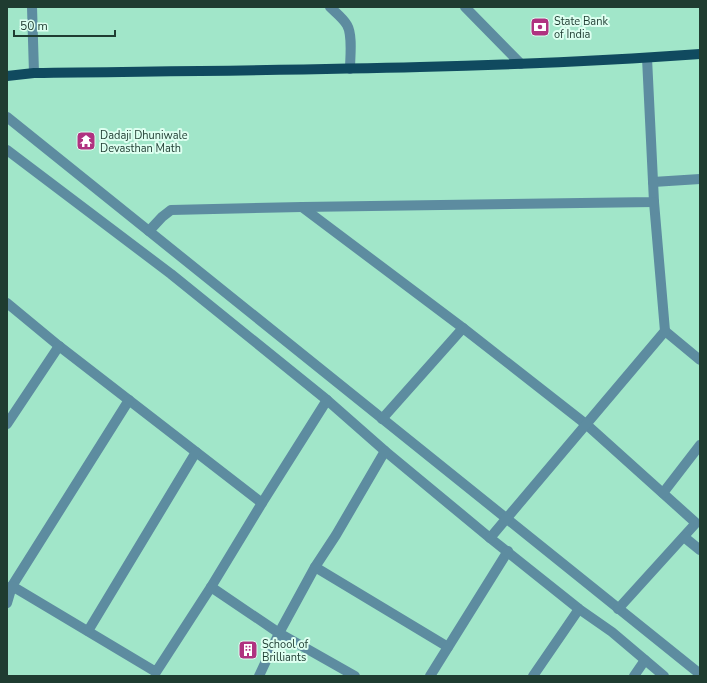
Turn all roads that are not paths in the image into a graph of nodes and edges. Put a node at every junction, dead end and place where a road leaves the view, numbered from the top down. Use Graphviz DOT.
graph roads {
  1 [pos="32,7"];
  2 [pos="330,7"];
  3 [pos="465,7"];
  4 [pos="700,54"];
  5 [pos="647,58"];
  6 [pos="521,64"];
  7 [pos="350,69"];
  8 [pos="34,73"];
  9 [pos="7,76"];
  10 [pos="7,117"];
  11 [pos="7,150"];
  12 [pos="700,179"];
  13 [pos="653,182"];
  14 [pos="654,202"];
  15 [pos="302,207"];
  16 [pos="150,231"];
  17 [pos="7,303"];
  18 [pos="463,328"];
  19 [pos="665,331"];
  20 [pos="59,346"];
  21 [pos="700,360"];
  22 [pos="129,400"];
  23 [pos="327,400"];
  24 [pos="382,419"];
  25 [pos="7,424"];
  26 [pos="587,425"];
  27 [pos="700,446"];
  28 [pos="385,451"];
  29 [pos="196,452"];
  30 [pos="663,493"];
  31 [pos="262,503"];
  32 [pos="506,519"];
  33 [pos="684,537"];
  34 [pos="490,538"];
  35 [pos="700,550"];
  36 [pos="508,551"];
  37 [pos="315,567"];
  38 [pos="12,586"];
  39 [pos="211,587"];
  40 [pos="7,604"];
  41 [pos="579,609"];
  42 [pos="618,609"];
  43 [pos="88,631"];
  44 [pos="279,633"];
  45 [pos="448,647"];
  46 [pos="645,660"];
  47 [pos="155,674"];
  48 [pos="700,674"];
  49 [pos="259,676"];
  50 [pos="355,676"];
  51 [pos="430,676"];
  52 [pos="533,676"];
  53 [pos="634,676"];
  54 [pos="664,676"];
  1 -- 8 [label="street"];
  2 -- 7 [label="street"];
  3 -- 6 [label="street"];
  4 -- 5 [label="main road"];
  5 -- 6 [label="main road"];
  5 -- 13 [label="street"];
  6 -- 7 [label="main road"];
  7 -- 8 [label="main road"];
  8 -- 9 [label="main road"];
  10 -- 16 [label="street"];
  11 -- 23 [label="street"];
  12 -- 13 [label="street"];
  13 -- 14 [label="street"];
  14 -- 15 [label="street"];
  14 -- 19 [label="street"];
  15 -- 16 [label="street"];
  15 -- 18 [label="street"];
  16 -- 24 [label="street"];
  17 -- 20 [label="street"];
  18 -- 24 [label="street"];
  18 -- 26 [label="street"];
  19 -- 21 [label="street"];
  19 -- 26 [label="street"];
  20 -- 22 [label="street"];
  20 -- 25 [label="street"];
  22 -- 29 [label="street"];
  22 -- 38 [label="street"];
  23 -- 28 [label="street"];
  23 -- 31 [label="street"];
  24 -- 32 [label="street"];
  26 -- 30 [label="street"];
  26 -- 32 [label="street"];
  27 -- 30 [label="street"];
  28 -- 34 [label="street"];
  28 -- 37 [label="street"];
  29 -- 31 [label="street"];
  29 -- 43 [label="street"];
  30 -- 33 [label="street"];
  31 -- 39 [label="street"];
  32 -- 34 [label="street"];
  32 -- 42 [label="street"];
  33 -- 35 [label="street"];
  33 -- 42 [label="street"];
  34 -- 36 [label="street"];
  36 -- 41 [label="street"];
  36 -- 45 [label="street"];
  37 -- 44 [label="street"];
  37 -- 45 [label="street"];
  38 -- 40 [label="street"];
  38 -- 43 [label="street"];
  39 -- 44 [label="street"];
  39 -- 47 [label="street"];
  41 -- 46 [label="street"];
  41 -- 52 [label="street"];
  42 -- 48 [label="street"];
  43 -- 47 [label="street"];
  44 -- 49 [label="street"];
  44 -- 50 [label="street"];
  45 -- 51 [label="street"];
  46 -- 53 [label="street"];
  46 -- 54 [label="street"];
}
